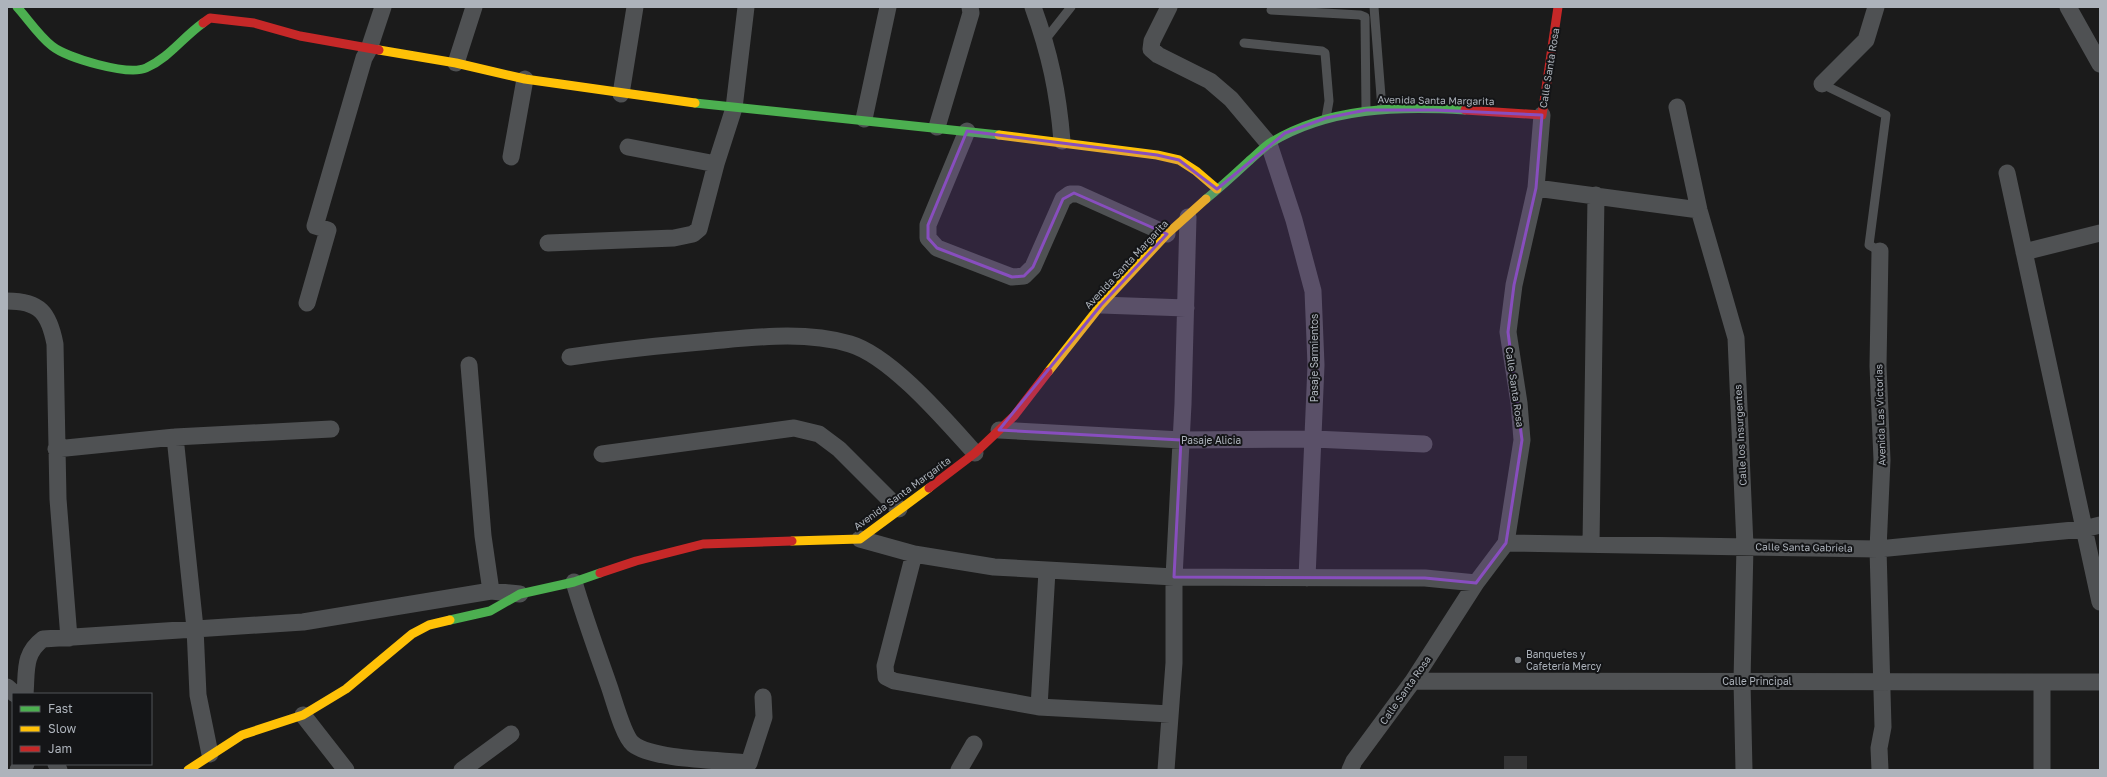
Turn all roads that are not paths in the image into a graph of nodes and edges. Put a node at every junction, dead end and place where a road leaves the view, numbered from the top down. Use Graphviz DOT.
graph roads {
  1 [pos="17,7"];
  2 [pos="383,7"];
  3 [pos="474,7"];
  4 [pos="635,7"];
  5 [pos="746,7"];
  6 [pos="888,7"];
  7 [pos="970,7"];
  8 [pos="1033,7"];
  9 [pos="1071,7"];
  10 [pos="1169,7"];
  11 [pos="1374,7"];
  12 [pos="1558,7"];
  13 [pos="1876,7"];
  14 [pos="2068,7"];
  15 [pos="1271,10"];
  16 [pos="222,13"];
  17 [pos="1045,40"];
  18 [pos="1244,43"];
  19 [pos="369,49"];
  20 [pos="456,63"];
  21 [pos="2100,64"];
  22 [pos="525,79"];
  23 [pos="1822,84"];
  24 [pos="621,94"];
  25 [pos="1677,107"];
  26 [pos="734,108"];
  27 [pos="1382,109"];
  28 [pos="1366,110"];
  29 [pos="1542,115"];
  30 [pos="1326,118"];
  31 [pos="864,119"];
  32 [pos="937,126"];
  33 [pos="967,131"];
  34 [pos="1062,141"];
  35 [pos="1269,144"];
  36 [pos="628,147"];
  37 [pos="510,157"];
  38 [pos="716,164"];
  39 [pos="2008,173"];
  40 [pos="1536,188"];
  41 [pos="1217,189"];
  42 [pos="1596,195"];
  43 [pos="1699,210"];
  44 [pos="1188,217"];
  45 [pos="2100,232"];
  46 [pos="1167,234"];
  47 [pos="548,243"];
  48 [pos="1880,251"];
  49 [pos="2024,252"];
  50 [pos="7,301"];
  51 [pos="306,303"];
  52 [pos="1101,305"];
  53 [pos="1186,308"];
  54 [pos="570,357"];
  55 [pos="469,365"];
  56 [pos="331,429"];
  57 [pos="999,430"];
  58 [pos="175,437"];
  59 [pos="1314,439"];
  60 [pos="1181,440"];
  61 [pos="1424,444"];
  62 [pos="56,449"];
  63 [pos="975,453"];
  64 [pos="602,454"];
  65 [pos="899,509"];
  66 [pos="2100,525"];
  67 [pos="2084,529"];
  68 [pos="860,539"];
  69 [pos="1506,543"];
  70 [pos="1591,544"];
  71 [pos="1745,546"];
  72 [pos="1878,548"];
  73 [pos="914,554"];
  74 [pos="1047,571"];
  75 [pos="1174,577"];
  76 [pos="1307,578"];
  77 [pos="574,582"];
  78 [pos="1476,583"];
  79 [pos="491,591"];
  80 [pos="520,594"];
  81 [pos="2100,602"];
  82 [pos="195,628"];
  83 [pos="69,638"];
  84 [pos="1413,680"];
  85 [pos="1742,681"];
  86 [pos="1881,682"];
  87 [pos="2042,682"];
  88 [pos="2100,682"];
  89 [pos="25,693"];
  90 [pos="763,697"];
  91 [pos="1039,707"];
  92 [pos="1170,714"];
  93 [pos="303,716"];
  94 [pos="511,734"];
  95 [pos="974,744"];
  96 [pos="210,754"];
  97 [pos="188,770"];
  98 [pos="346,770"];
  99 [pos="462,770"];
  100 [pos="959,770"];
  101 [pos="1166,770"];
  102 [pos="1350,770"];
  103 [pos="1744,770"];
  104 [pos="1880,770"];
  105 [pos="2042,770"];
  1 -- 16 [label="street"];
  2 -- 19 [label="street"];
  3 -- 20 [label="street"];
  4 -- 24 [label="street"];
  5 -- 26 [label="street"];
  6 -- 31 [label="street"];
  7 -- 32 [label="street"];
  8 -- 17 [label="street"];
  9 -- 17 [label="lane"];
  10 -- 35 [label="street"];
  11 -- 27 [label="lane"];
  12 -- 29 [label="street, Calle Santa Rosa"];
  13 -- 23 [label="street"];
  14 -- 21 [label="street"];
  15 -- 28 [label="lane"];
  16 -- 19 [label="street"];
  17 -- 34 [label="street"];
  18 -- 30 [label="lane"];
  19 -- 20 [label="street"];
  19 -- 51 [label="street"];
  20 -- 22 [label="street"];
  22 -- 24 [label="street"];
  22 -- 37 [label="street"];
  23 -- 48 [label="lane, Avenida Las Victorias"];
  24 -- 26 [label="street"];
  25 -- 43 [label="street, Calle los Insurgentes"];
  26 -- 31 [label="street"];
  26 -- 38 [label="street"];
  27 -- 28 [label="street, Avenida Santa Margarita"];
  27 -- 29 [label="street, Avenida Santa Margarita"];
  28 -- 30 [label="street, Avenida Santa Margarita"];
  29 -- 40 [label="street, Calle Santa Rosa"];
  30 -- 35 [label="street, Avenida Santa Margarita"];
  31 -- 32 [label="street"];
  32 -- 33 [label="street"];
  33 -- 34 [label="street"];
  33 -- 46 [label="street"];
  34 -- 41 [label="street"];
  35 -- 41 [label="street, Avenida Santa Margarita"];
  35 -- 59 [label="street, Pasaje Sarmientos"];
  36 -- 38 [label="street"];
  38 -- 47 [label="street"];
  39 -- 49 [label="street"];
  40 -- 42 [label="street"];
  40 -- 69 [label="street, Calle Santa Rosa"];
  41 -- 44 [label="street, Avenida Santa Margarita"];
  42 -- 43 [label="street"];
  42 -- 70 [label="street"];
  43 -- 71 [label="street, Calle los Insurgentes"];
  44 -- 46 [label="street, Avenida Santa Margarita"];
  44 -- 53 [label="street"];
  45 -- 49 [label="street"];
  46 -- 52 [label="street, Avenida Santa Margarita"];
  48 -- 72 [label="street, Avenida Las Victorias"];
  49 -- 67 [label="street"];
  50 -- 62 [label="street"];
  52 -- 53 [label="street"];
  52 -- 57 [label="street, Avenida Santa Margarita"];
  53 -- 60 [label="street"];
  54 -- 63 [label="street"];
  55 -- 79 [label="street"];
  56 -- 58 [label="street"];
  57 -- 60 [label="street, Pasaje Alicia"];
  57 -- 63 [label="street, Avenida Santa Margarita"];
  58 -- 62 [label="street"];
  58 -- 82 [label="street"];
  59 -- 60 [label="street, Pasaje Alicia"];
  59 -- 61 [label="street, Pasaje Alicia"];
  59 -- 76 [label="street, Pasaje Sarmientos"];
  60 -- 75 [label="street"];
  62 -- 83 [label="street"];
  63 -- 65 [label="street, Avenida Santa Margarita"];
  64 -- 65 [label="street"];
  65 -- 68 [label="street, Avenida Santa Margarita"];
  66 -- 67 [label="street, Calle Santa Gabriela"];
  67 -- 72 [label="street, Calle Santa Gabriela"];
  67 -- 81 [label="street"];
  68 -- 73 [label="street"];
  68 -- 77 [label="street, Avenida Santa Margarita"];
  69 -- 70 [label="street, Calle Santa Gabriela"];
  69 -- 78 [label="street, Calle Santa Rosa"];
  70 -- 71 [label="street, Calle Santa Gabriela"];
  71 -- 72 [label="street, Calle Santa Gabriela"];
  71 -- 85 [label="street, Calle los Insurgentes"];
  72 -- 86 [label="street, Avenida Las Victorias"];
  73 -- 74 [label="street"];
  73 -- 91 [label="street"];
  74 -- 75 [label="street"];
  74 -- 91 [label="street"];
  75 -- 76 [label="street"];
  75 -- 92 [label="street"];
  76 -- 78 [label="street"];
  77 -- 80 [label="street, Avenida Santa Margarita"];
  77 -- 90 [label="street"];
  78 -- 84 [label="street, Calle Santa Rosa"];
  79 -- 80 [label="street"];
  79 -- 82 [label="street"];
  80 -- 93 [label="street, Avenida Santa Margarita"];
  82 -- 83 [label="street"];
  82 -- 96 [label="street"];
  83 -- 89 [label="street"];
  84 -- 85 [label="street, Calle Principal"];
  84 -- 102 [label="street, Calle Santa Rosa"];
  85 -- 86 [label="street, Calle Principal"];
  85 -- 103 [label="street, Calle los Insurgentes"];
  86 -- 87 [label="street, Calle Principal"];
  86 -- 104 [label="street, Avenida Las Victorias"];
  87 -- 88 [label="street, Calle Principal"];
  87 -- 105 [label="street"];
  91 -- 92 [label="street"];
  92 -- 101 [label="street"];
  93 -- 96 [label="street, Avenida Santa Margarita"];
  93 -- 98 [label="street"];
  94 -- 99 [label="street"];
  95 -- 100 [label="street"];
  96 -- 97 [label="street, Avenida Santa Margarita"];
}
